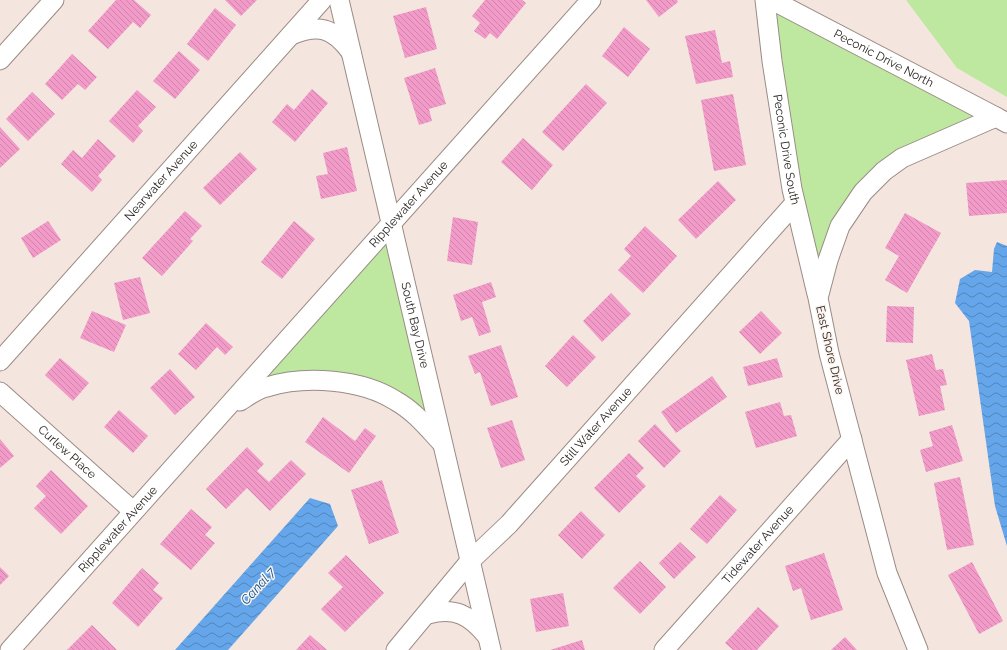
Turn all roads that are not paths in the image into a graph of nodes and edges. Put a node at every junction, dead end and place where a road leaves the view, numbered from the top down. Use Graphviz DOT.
graph roads {
  1 [pos="54,0"];
  2 [pos="322,0"];
  3 [pos="339,0"];
  4 [pos="591,0"];
  5 [pos="765,0"];
  6 [pos="772,0"];
  7 [pos="291,35"];
  8 [pos="351,52"];
  9 [pos="0,60"];
  10 [pos="1001,120"];
  11 [pos="795,203"];
  12 [pos="391,225"];
  13 [pos="818,298"];
  14 [pos="0,361"];
  15 [pos="0,392"];
  16 [pos="226,408"];
  17 [pos="852,439"];
  18 [pos="442,444"];
  19 [pos="133,511"];
  20 [pos="470,561"];
  21 [pos="428,614"];
  22 [pos="490,644"];
  23 [pos="10,650"];
  24 [pos="396,650"];
  25 [pos="664,650"];
  26 [pos="918,650"];
  1 -- 9 [label="street"];
  2 -- 7 [label="street, Nearwater Avenue"];
  3 -- 8 [label="street, South Bay Drive"];
  4 -- 12 [label="street, Ripplewater Avenue"];
  5 -- 11 [label="street, Peconic Drive South"];
  6 -- 10 [label="street, Peconic Drive North"];
  7 -- 8 [label="street"];
  7 -- 14 [label="street, Nearwater Avenue"];
  8 -- 12 [label="street, South Bay Drive"];
  10 -- 13 [label="street, East Shore Drive"];
  11 -- 13 [label="street, Peconic Drive South"];
  11 -- 20 [label="street, Still Water Avenue"];
  12 -- 16 [label="street, Ripplewater Avenue"];
  12 -- 18 [label="street, South Bay Drive"];
  13 -- 17 [label="street, East Shore Drive"];
  15 -- 19 [label="street, Curlew Place"];
  16 -- 18 [label="street, Ripplewater Avenue"];
  16 -- 19 [label="street, Ripplewater Avenue"];
  17 -- 25 [label="street, Tidewater Avenue"];
  17 -- 26 [label="street, East Shore Drive"];
  18 -- 20 [label="street, South Bay Drive"];
  19 -- 23 [label="street, Ripplewater Avenue"];
  20 -- 21 [label="street, Still Water Avenue"];
  20 -- 22 [label="street, South Bay Drive"];
  21 -- 22 [label="street"];
  21 -- 24 [label="street, Still Water Avenue"];
}
